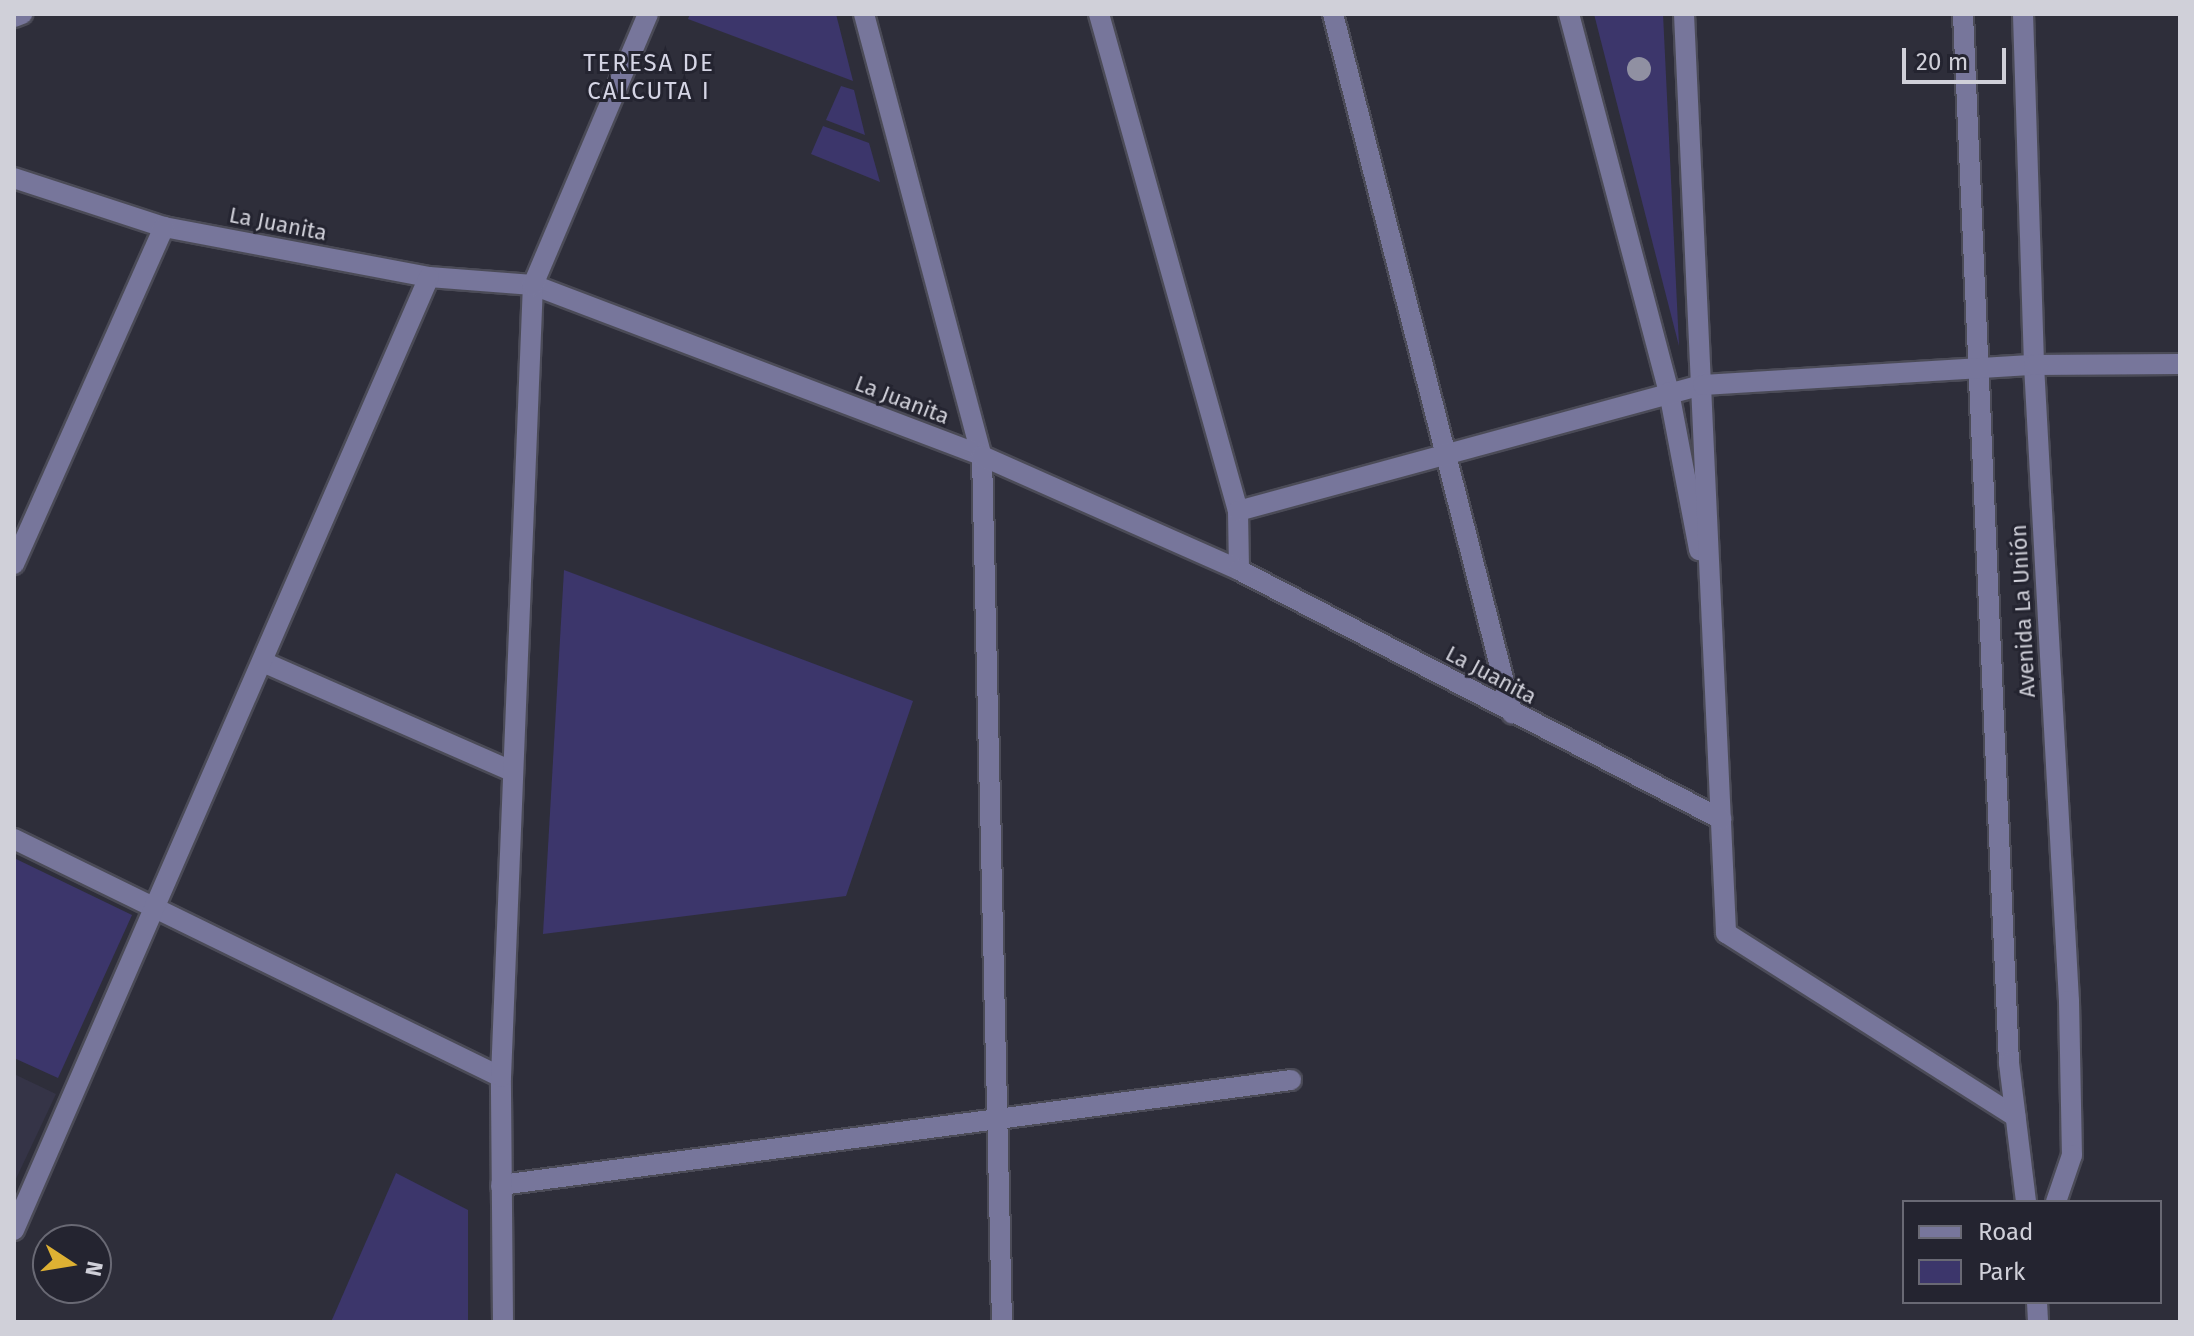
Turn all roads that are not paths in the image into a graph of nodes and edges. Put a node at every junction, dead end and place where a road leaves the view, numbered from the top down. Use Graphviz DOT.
graph roads {
  1 [pos="22,14"];
  2 [pos="648,14"];
  3 [pos="864,14"];
  4 [pos="1099,14"];
  5 [pos="1333,14"];
  6 [pos="1569,14"];
  7 [pos="1684,14"];
  8 [pos="1963,14"];
  9 [pos="2023,14"];
  10 [pos="14,17"];
  11 [pos="14,178"];
  12 [pos="164,227"];
  13 [pos="429,277"];
  14 [pos="533,285"];
  15 [pos="2180,364"];
  16 [pos="2034,365"];
  17 [pos="1980,368"];
  18 [pos="1703,385"];
  19 [pos="1669,392"];
  20 [pos="1446,455"];
  21 [pos="982,456"];
  22 [pos="1238,511"];
  23 [pos="14,564"];
  24 [pos="1239,570"];
  25 [pos="1712,617"];
  26 [pos="263,662"];
  27 [pos="1512,713"];
  28 [pos="511,771"];
  29 [pos="1721,819"];
  30 [pos="14,839"];
  31 [pos="157,909"];
  32 [pos="501,1077"];
  33 [pos="1291,1080"];
  34 [pos="2016,1117"];
  35 [pos="998,1119"];
  36 [pos="501,1185"];
  37 [pos="2026,1200"];
  38 [pos="2057,1200"];
  39 [pos="14,1230"];
  40 [pos="503,1322"];
  41 [pos="1002,1322"];
  1 -- 10 [label="street"];
  2 -- 14 [label="street"];
  3 -- 21 [label="street"];
  4 -- 22 [label="street"];
  5 -- 20 [label="street"];
  6 -- 19 [label="street"];
  7 -- 18 [label="street"];
  8 -- 17 [label="street, Avenida La Unión"];
  9 -- 16 [label="street, Avenida La Unión"];
  11 -- 12 [label="street, La Juanita"];
  12 -- 13 [label="street, La Juanita"];
  12 -- 23 [label="street"];
  13 -- 14 [label="street, La Juanita"];
  13 -- 26 [label="street"];
  14 -- 21 [label="street, La Juanita"];
  14 -- 28 [label="street"];
  15 -- 16 [label="street"];
  16 -- 17 [label="street"];
  16 -- 38 [label="street, Avenida La Unión"];
  17 -- 18 [label="street"];
  17 -- 34 [label="street, Avenida La Unión"];
  18 -- 19 [label="street"];
  18 -- 25 [label="street"];
  19 -- 20 [label="street"];
  19 -- 25 [label="street"];
  20 -- 22 [label="street"];
  20 -- 27 [label="street"];
  21 -- 24 [label="street, La Juanita"];
  21 -- 35 [label="street"];
  22 -- 24 [label="street"];
  24 -- 27 [label="street, La Juanita"];
  25 -- 29 [label="street"];
  26 -- 28 [label="street"];
  26 -- 31 [label="street"];
  27 -- 29 [label="street, La Juanita"];
  28 -- 32 [label="street"];
  29 -- 34 [label="street"];
  30 -- 31 [label="street"];
  31 -- 32 [label="street"];
  31 -- 39 [label="street"];
  32 -- 36 [label="street"];
  33 -- 35 [label="street"];
  34 -- 37 [label="street, Avenida La Unión"];
  35 -- 36 [label="street"];
  35 -- 41 [label="street"];
  36 -- 40 [label="street"];
}
